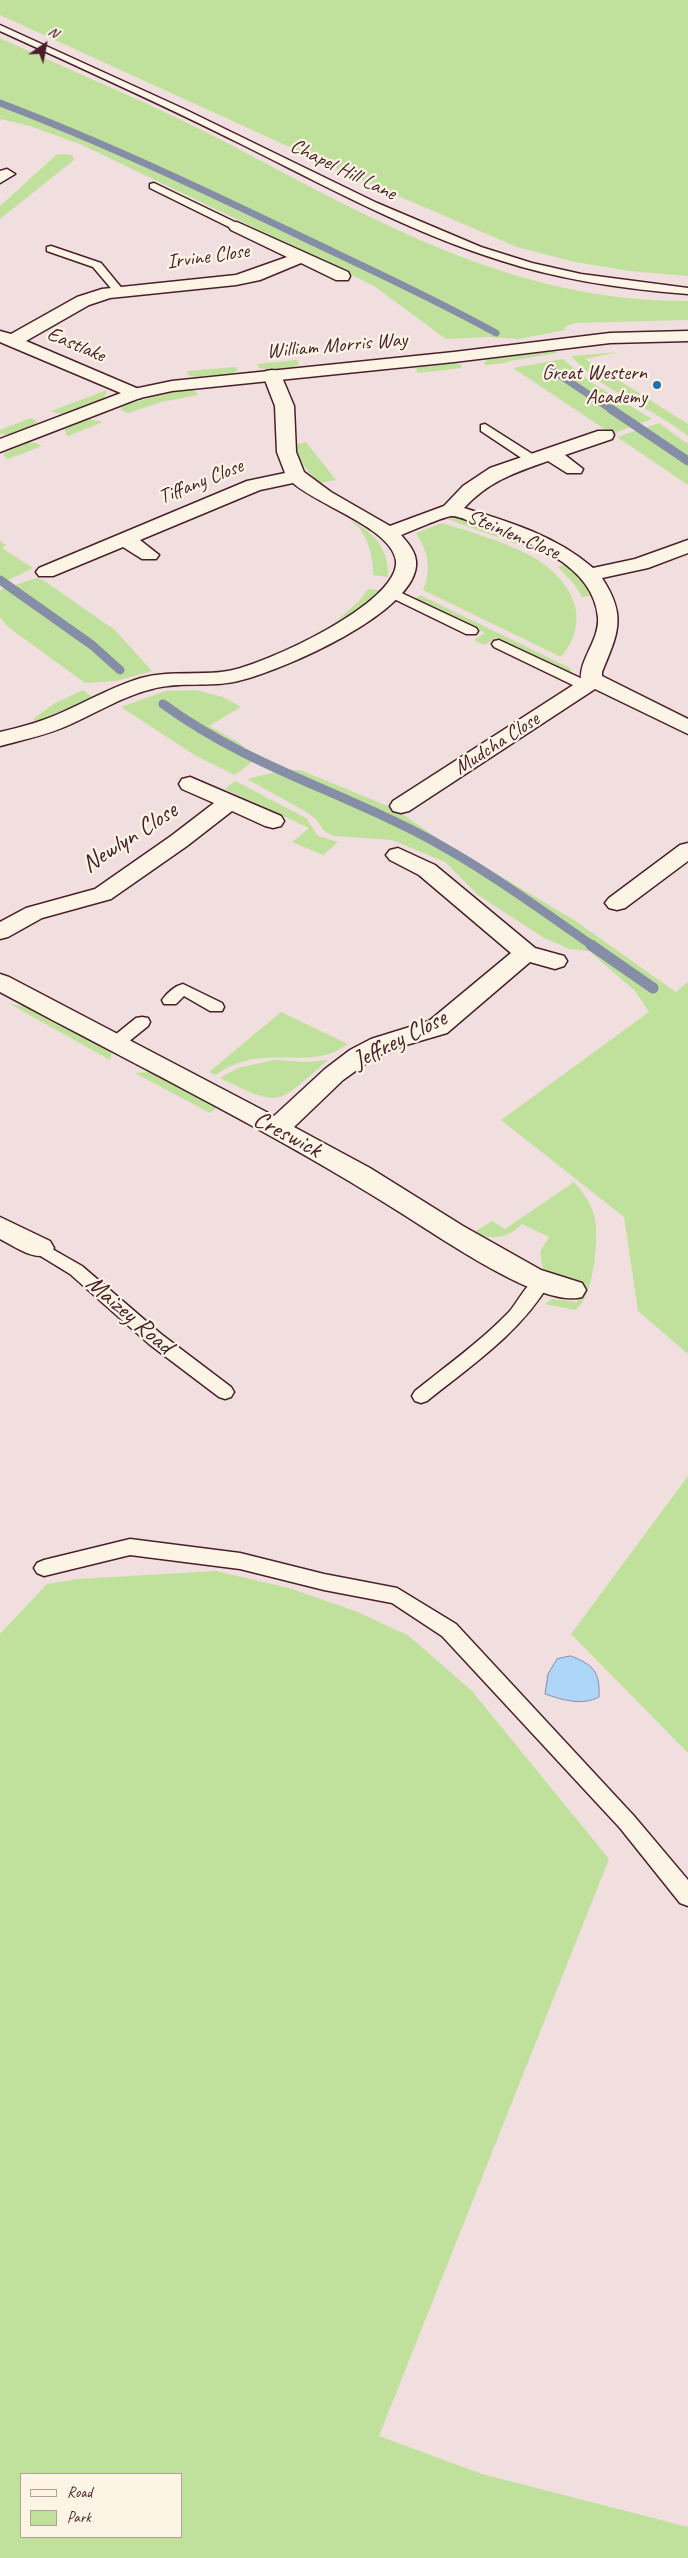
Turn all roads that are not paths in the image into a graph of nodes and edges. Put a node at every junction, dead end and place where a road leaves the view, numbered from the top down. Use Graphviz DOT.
graph roads {
  1 [pos="0,28"];
  2 [pos="154,186"];
  3 [pos="237,227"];
  4 [pos="50,248"];
  5 [pos="301,257"];
  6 [pos="342,276"];
  7 [pos="119,291"];
  8 [pos="688,291"];
  9 [pos="688,336"];
  10 [pos="6,338"];
  11 [pos="272,375"];
  12 [pos="135,394"];
  13 [pos="485,428"];
  14 [pos="605,435"];
  15 [pos="0,446"];
  16 [pos="542,457"];
  17 [pos="574,469"];
  18 [pos="297,476"];
  19 [pos="451,510"];
  20 [pos="389,533"];
  21 [pos="125,539"];
  22 [pos="688,546"];
  23 [pos="149,554"];
  24 [pos="46,572"];
  25 [pos="589,576"];
  26 [pos="393,594"];
  27 [pos="471,631"];
  28 [pos="499,644"];
  29 [pos="590,684"];
  30 [pos="688,726"];
  31 [pos="0,739"];
  32 [pos="190,784"];
  33 [pos="230,802"];
  34 [pos="401,806"];
  35 [pos="273,821"];
  36 [pos="688,850"];
  37 [pos="398,855"];
  38 [pos="617,903"];
  39 [pos="0,932"];
  40 [pos="526,953"];
  41 [pos="556,961"];
  42 [pos="2,986"];
  43 [pos="170,1000"];
  44 [pos="216,1007"];
  45 [pos="142,1022"];
  46 [pos="116,1043"];
  47 [pos="276,1128"];
  48 [pos="0,1227"];
  49 [pos="27,1249"];
  50 [pos="541,1282"];
  51 [pos="572,1290"];
  52 [pos="225,1392"];
  53 [pos="421,1396"];
  54 [pos="44,1568"];
  55 [pos="688,1896"];
  1 -- 8 [label="lane, Chapel Hill Lane"];
  2 -- 3 [label="lane, Irvine Close"];
  3 -- 5 [label="street, Irvine Close"];
  4 -- 7 [label="lane"];
  5 -- 6 [label="street, Irvine Close"];
  5 -- 7 [label="street, Irvine Close"];
  7 -- 10 [label="street, Irvine Close"];
  9 -- 11 [label="street, William Morris Way"];
  10 -- 12 [label="street, Eastlake"];
  11 -- 12 [label="street, William Morris Way"];
  11 -- 18 [label="street"];
  12 -- 15 [label="street, William Morris Way"];
  13 -- 16 [label="lane"];
  14 -- 16 [label="street"];
  16 -- 17 [label="street"];
  16 -- 19 [label="street"];
  18 -- 20 [label="street"];
  18 -- 21 [label="street, Tiffany Close"];
  19 -- 20 [label="street"];
  19 -- 25 [label="street, Steinlen Close"];
  20 -- 26 [label="street"];
  21 -- 23 [label="street"];
  21 -- 24 [label="street, Tiffany Close"];
  22 -- 25 [label="street"];
  25 -- 29 [label="street, Steinlen Close"];
  26 -- 27 [label="lane"];
  26 -- 31 [label="street"];
  28 -- 29 [label="lane"];
  29 -- 30 [label="street"];
  29 -- 34 [label="street, Mudcha Close"];
  32 -- 33 [label="street, Newlyn Close"];
  33 -- 35 [label="street, Newlyn Close"];
  33 -- 39 [label="street, Newlyn Close"];
  36 -- 38 [label="street"];
  37 -- 40 [label="street"];
  40 -- 41 [label="street"];
  40 -- 47 [label="street, Jeffrey Close"];
  42 -- 46 [label="street, Creswick"];
  43 -- 44 [label="lane"];
  45 -- 46 [label="lane"];
  46 -- 47 [label="street, Creswick"];
  47 -- 50 [label="street, Creswick"];
  48 -- 49 [label="street, Maizey Road"];
  49 -- 52 [label="lane, Maizey Road"];
  50 -- 51 [label="street, Creswick"];
  50 -- 53 [label="lane"];
  54 -- 55 [label="lane"];
}
